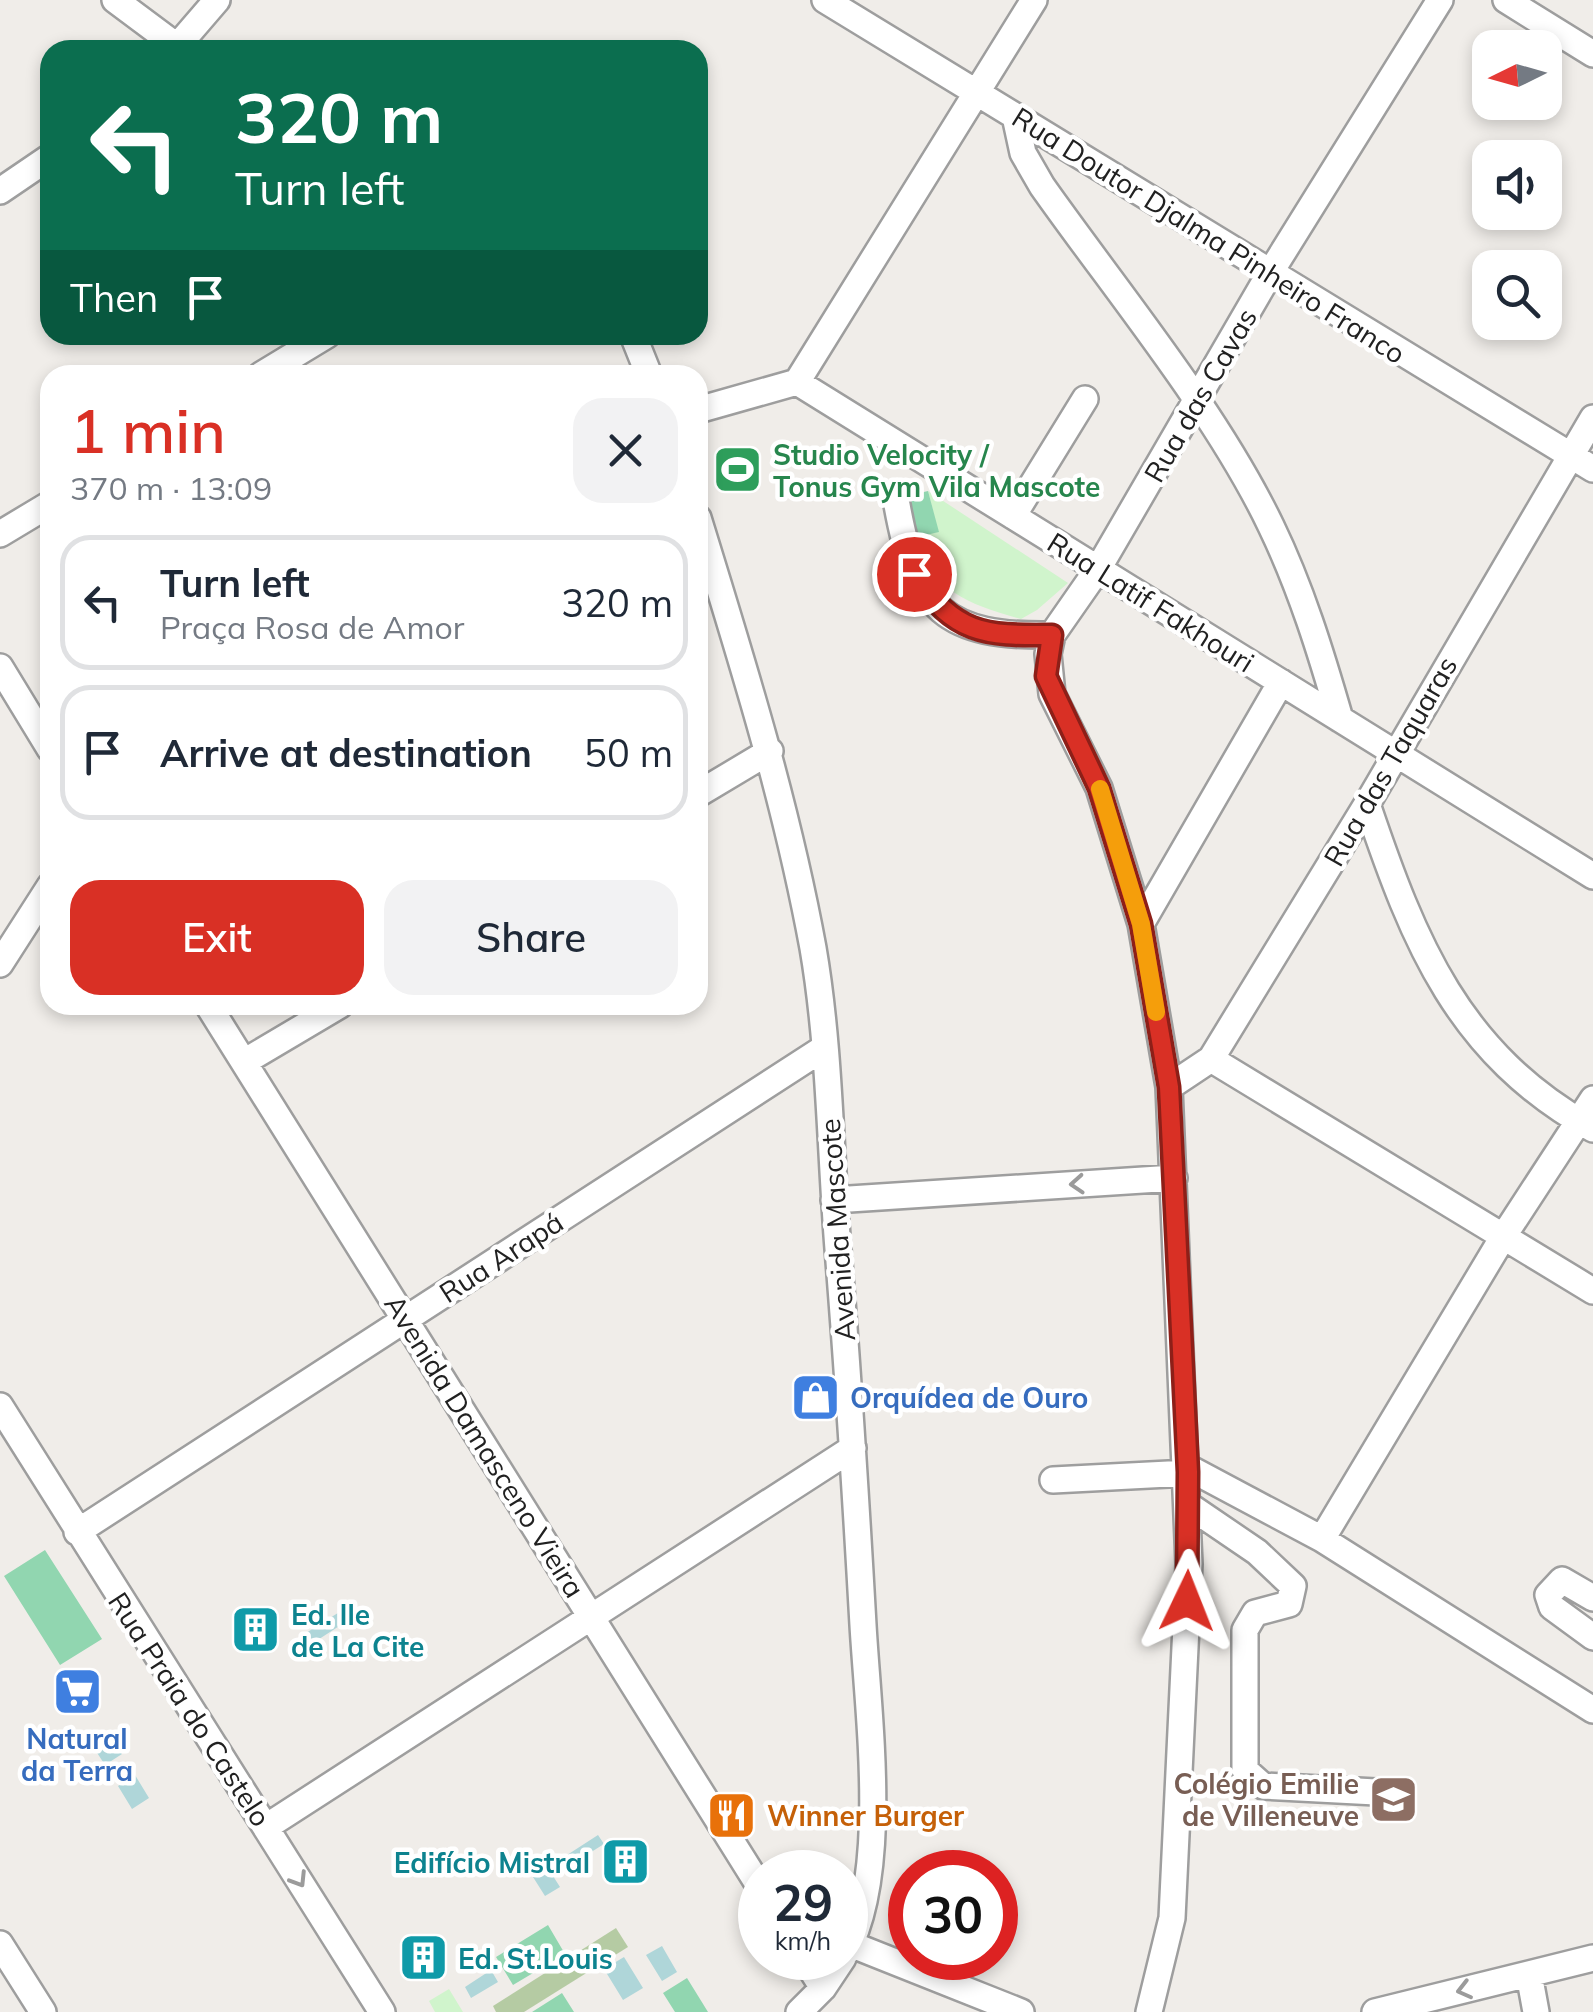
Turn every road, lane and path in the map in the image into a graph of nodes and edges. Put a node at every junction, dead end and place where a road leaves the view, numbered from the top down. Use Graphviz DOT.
graph roads {
  1 [pos="115,0"];
  2 [pos="217,0"];
  3 [pos="825,0"];
  4 [pos="1034,0"];
  5 [pos="1440,0"];
  6 [pos="1506,0"];
  7 [pos="166,40"];
  8 [pos="185,40"];
  9 [pos="1589,44"];
  10 [pos="980,91"];
  11 [pos="1014,116"];
  12 [pos="40,163"];
  13 [pos="0,191"];
  14 [pos="1270,273"];
  15 [pos="310,345"];
  16 [pos="278,365"];
  17 [pos="797,382"];
  18 [pos="1085,398"];
  19 [pos="1197,404"];
  20 [pos="708,407"];
  21 [pos="1593,418"];
  22 [pos="1570,456"];
  23 [pos="1593,469"];
  24 [pos="898,505"];
  25 [pos="40,510"];
  26 [pos="1013,516"];
  27 [pos="0,534"];
  28 [pos="708,550"];
  29 [pos="1098,569"];
  30 [pos="1052,635"];
  31 [pos="0,667"];
  32 [pos="1280,682"];
  33 [pos="1340,719"];
  34 [pos="40,732"];
  35 [pos="770,751"];
  36 [pos="1394,752"];
  37 [pos="708,788"];
  38 [pos="1367,804"];
  39 [pos="1593,876"];
  40 [pos="40,902"];
  41 [pos="1141,924"];
  42 [pos="0,964"];
  43 [pos="214,1015"];
  44 [pos="323,1015"];
  45 [pos="824,1048"];
  46 [pos="1211,1059"];
  47 [pos="244,1062"];
  48 [pos="1169,1087"];
  49 [pos="1589,1116"];
  50 [pos="1174,1178"];
  51 [pos="834,1200"];
  52 [pos="1503,1236"];
  53 [pos="1593,1292"];
  54 [pos="406,1318"];
  55 [pos="0,1406"];
  56 [pos="854,1448"];
  57 [pos="1188,1470"];
  58 [pos="1053,1480"];
  59 [pos="1188,1505"];
  60 [pos="77,1532"];
  61 [pos="1322,1539"];
  62 [pos="1593,1598"];
  63 [pos="592,1618"];
  64 [pos="1593,1637"];
  65 [pos="1593,1710"];
  66 [pos="1376,1792"];
  67 [pos="266,1827"];
  68 [pos="738,1852"];
  69 [pos="868,1858"];
  70 [pos="0,1944"];
  71 [pos="1593,1958"];
  72 [pos="868,1960"];
  73 [pos="1529,1974"];
  74 [pos="818,1980"];
  75 [pos="828,1980"];
  76 [pos="823,1988"];
  77 [pos="43,2012"];
  78 [pos="382,2012"];
  79 [pos="799,2012"];
  80 [pos="1021,2012"];
  81 [pos="1150,2012"];
  82 [pos="1375,2012"];
  83 [pos="1536,2012"];
  1 -- 7 [label="street"];
  2 -- 8 [label="street"];
  3 -- 10 [label="street, Rua Doutor Djalma Pinheiro Franco"];
  4 -- 10 [label="street"];
  5 -- 14 [label="street, Rua das Cavas"];
  6 -- 9 [label="street"];
  10 -- 11 [label="street, Rua Doutor Djalma Pinheiro Franco"];
  10 -- 17 [label="street"];
  11 -- 14 [label="street, Rua Doutor Djalma Pinheiro Franco"];
  11 -- 19 [label="street"];
  12 -- 13 [label="street"];
  14 -- 19 [label="street, Rua das Cavas"];
  14 -- 22 [label="street, Rua Doutor Djalma Pinheiro Franco"];
  15 -- 16 [label="street"];
  17 -- 20 [label="street"];
  17 -- 26 [label="street, Rua Latif Fakhouri"];
  18 -- 26 [label="street"];
  19 -- 29 [label="street, Rua das Cavas"];
  19 -- 33 [label="street"];
  21 -- 22 [label="street, Rua das Taquaras"];
  22 -- 23 [label="street, Rua Doutor Djalma Pinheiro Franco"];
  22 -- 36 [label="street, Rua das Taquaras"];
  24 -- 30 [label="street"];
  25 -- 27 [label="street"];
  26 -- 29 [label="street, Rua Latif Fakhouri"];
  28 -- 35 [label="street, Avenida Mascote"];
  29 -- 30 [label="street, Rua das Cavas"];
  29 -- 32 [label="street, Rua Latif Fakhouri"];
  30 -- 41 [label="street"];
  31 -- 34 [label="street"];
  32 -- 33 [label="street, Rua Latif Fakhouri"];
  32 -- 41 [label="street"];
  33 -- 36 [label="street, Rua Latif Fakhouri"];
  35 -- 37 [label="street"];
  35 -- 45 [label="street, Avenida Mascote"];
  36 -- 38 [label="street, Rua das Taquaras"];
  36 -- 39 [label="street, Rua Latif Fakhouri"];
  38 -- 46 [label="street, Rua das Taquaras"];
  38 -- 49 [label="street"];
  40 -- 42 [label="street"];
  41 -- 48 [label="street"];
  43 -- 47 [label="street, Avenida Damasceno Vieira"];
  44 -- 47 [label="street"];
  45 -- 51 [label="street, Avenida Mascote"];
  45 -- 54 [label="street, Rua Arapá"];
  46 -- 48 [label="street, Rua das Taquaras"];
  46 -- 52 [label="street"];
  47 -- 54 [label="street, Avenida Damasceno Vieira"];
  48 -- 50 [label="street"];
  49 -- 52 [label="street"];
  50 -- 51 [label="street, one-way"];
  50 -- 57 [label="street"];
  51 -- 56 [label="street, Avenida Mascote"];
  52 -- 53 [label="street"];
  52 -- 61 [label="street"];
  54 -- 60 [label="street, Rua Arapá"];
  54 -- 63 [label="street, Avenida Damasceno Vieira"];
  55 -- 60 [label="street, Rua Praia do Castelo"];
  56 -- 63 [label="street"];
  56 -- 69 [label="street, Avenida Mascote"];
  57 -- 58 [label="street"];
  57 -- 59 [label="street"];
  57 -- 61 [label="street"];
  59 -- 66 [label="street"];
  59 -- 81 [label="street"];
  60 -- 67 [label="street, Rua Praia do Castelo"];
  61 -- 65 [label="street"];
  62 -- 64 [label="street"];
  63 -- 67 [label="street"];
  63 -- 68 [label="street, Avenida Damasceno Vieira"];
  67 -- 78 [label="street, Rua Praia do Castelo, one-way"];
  70 -- 77 [label="street"];
  71 -- 73 [label="street"];
  72 -- 80 [label="street"];
  73 -- 82 [label="street, one-way"];
  73 -- 83 [label="street"];
  74 -- 76 [label="street"];
  75 -- 76 [label="street, Avenida Mascote"];
  76 -- 79 [label="street, Avenida Mascote"];
}
